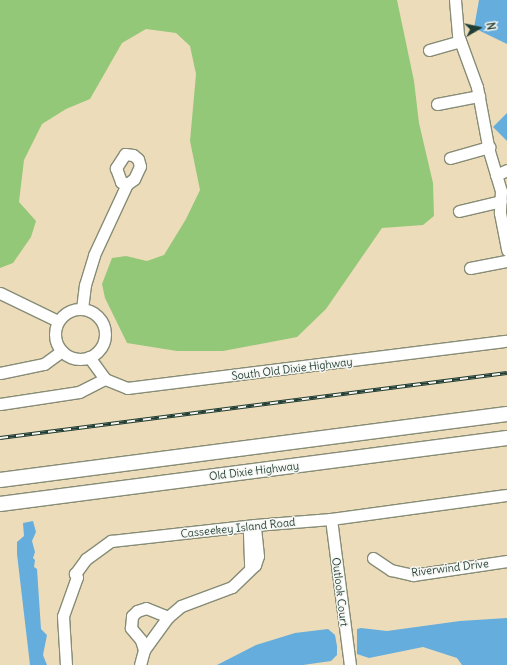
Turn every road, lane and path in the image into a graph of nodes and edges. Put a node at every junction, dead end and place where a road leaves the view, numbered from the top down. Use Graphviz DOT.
graph roads {
  1 [pos="455,0"];
  2 [pos="460,41"];
  3 [pos="429,50"];
  4 [pos="479,96"];
  5 [pos="437,104"];
  6 [pos="489,147"];
  7 [pos="450,158"];
  8 [pos="507,170"];
  9 [pos="496,175"];
  10 [pos="127,184"];
  11 [pos="501,201"];
  12 [pos="459,211"];
  13 [pos="505,224"];
  14 [pos="507,250"];
  15 [pos="507,261"];
  16 [pos="470,268"];
  17 [pos="0,293"];
  18 [pos="82,309"];
  19 [pos="58,321"];
  20 [pos="507,341"];
  21 [pos="62,351"];
  22 [pos="89,357"];
  23 [pos="0,373"];
  24 [pos="105,379"];
  25 [pos="0,404"];
  26 [pos="507,414"];
  27 [pos="507,438"];
  28 [pos="0,480"];
  29 [pos="507,495"];
  30 [pos="0,504"];
  31 [pos="331,519"];
  32 [pos="252,525"];
  33 [pos="373,558"];
  34 [pos="507,561"];
  35 [pos="168,617"];
  36 [pos="144,650"];
  37 [pos="66,665"];
  38 [pos="140,665"];
  39 [pos="350,665"];
  1 -- 2 [label="street"];
  2 -- 3 [label="street"];
  2 -- 4 [label="street"];
  4 -- 5 [label="street"];
  4 -- 6 [label="street"];
  6 -- 7 [label="street"];
  6 -- 9 [label="street"];
  8 -- 9 [label="street"];
  9 -- 11 [label="street"];
  10 -- 18 [label="street"];
  11 -- 12 [label="street"];
  11 -- 13 [label="street"];
  13 -- 14 [label="street"];
  15 -- 16 [label="street"];
  17 -- 19 [label="street"];
  18 -- 19 [label="street"];
  18 -- 22 [label="street"];
  19 -- 21 [label="street"];
  20 -- 24 [label="street, South Old Dixie Highway"];
  21 -- 22 [label="street"];
  21 -- 23 [label="street"];
  22 -- 24 [label="street"];
  24 -- 25 [label="street"];
  26 -- 28 [label="main road, Old Dixie Highway"];
  27 -- 30 [label="main road, Old Dixie Highway"];
  29 -- 31 [label="street, Casseekey Island Road"];
  31 -- 32 [label="street, Casseekey Island Road"];
  31 -- 39 [label="street, Outlook Court"];
  32 -- 35 [label="street"];
  32 -- 37 [label="street, Casseekey Island Road"];
  33 -- 34 [label="street, Riverwind Drive"];
  35 -- 36 [label="street"];
  35 -- 36 [label="street"];
  36 -- 38 [label="street"];
}
